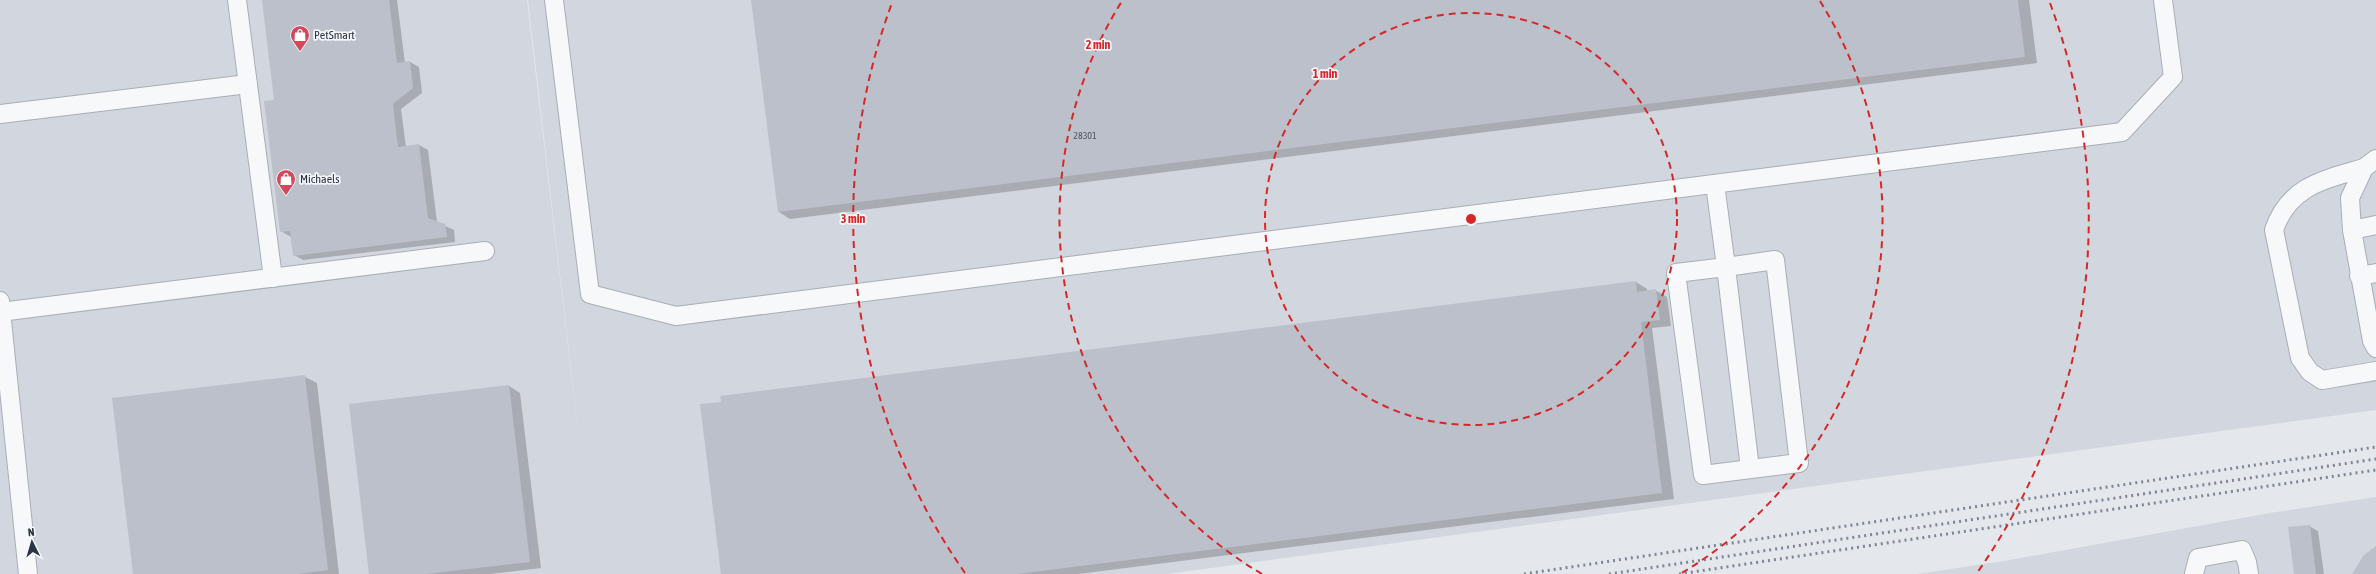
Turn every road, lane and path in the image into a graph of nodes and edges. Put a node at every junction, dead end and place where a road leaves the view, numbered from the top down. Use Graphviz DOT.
graph roads {
  1 [pos="237,0"];
  2 [pos="554,0"];
  3 [pos="2163,0"];
  4 [pos="248,84"];
  5 [pos="0,114"];
  6 [pos="2370,163"];
  7 [pos="1715,184"];
  8 [pos="2376,225"];
  9 [pos="2352,230"];
  10 [pos="485,251"];
  11 [pos="1726,267"];
  12 [pos="2368,274"];
  13 [pos="273,278"];
  14 [pos="0,308"];
  15 [pos="2373,329"];
  16 [pos="2376,348"];
  17 [pos="2376,371"];
  18 [pos="1750,469"];
  19 [pos="28,574"];
  20 [pos="2194,574"];
  21 [pos="2249,574"];
  1 -- 4 [label="lane"];
  2 -- 7 [label="lane"];
  3 -- 7 [label="lane"];
  4 -- 5 [label="lane"];
  4 -- 13 [label="lane"];
  6 -- 9 [label="lane"];
  6 -- 17 [label="lane"];
  7 -- 11 [label="lane"];
  8 -- 9 [label="lane"];
  9 -- 12 [label="lane"];
  10 -- 13 [label="lane"];
  11 -- 18 [label="lane"];
  11 -- 18 [label="lane"];
  11 -- 18 [label="lane"];
  12 -- 15 [label="lane"];
  13 -- 14 [label="lane"];
  14 -- 19 [label="lane"];
  15 -- 16 [label="lane"];
  20 -- 21 [label="lane"];
}
